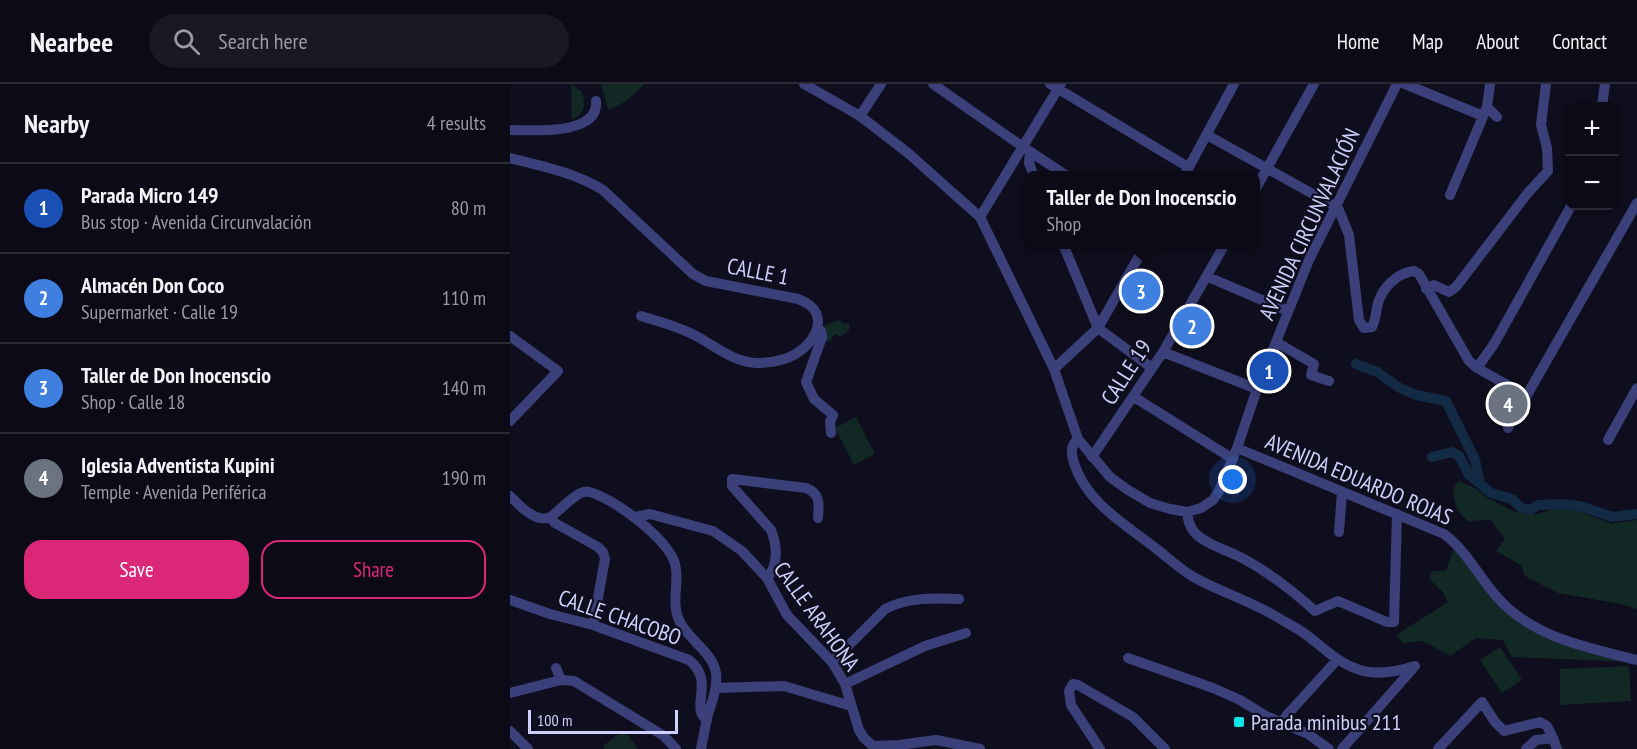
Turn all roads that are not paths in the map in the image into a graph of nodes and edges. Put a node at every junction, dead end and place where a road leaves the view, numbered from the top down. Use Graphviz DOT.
graph roads {
  1 [pos="804,84"];
  2 [pos="881,84"];
  3 [pos="933,84"];
  4 [pos="1234,84"];
  5 [pos="1314,84"];
  6 [pos="1398,84"];
  7 [pos="1405,84"];
  8 [pos="1490,84"];
  9 [pos="1546,84"];
  10 [pos="1605,84"];
  11 [pos="1056,86"];
  12 [pos="596,101"];
  13 [pos="1603,102"];
  14 [pos="1485,111"];
  15 [pos="860,116"];
  16 [pos="1497,117"];
  17 [pos="510,130"];
  18 [pos="1207,135"];
  19 [pos="1027,150"];
  20 [pos="510,158"];
  21 [pos="1267,168"];
  22 [pos="1032,171"];
  23 [pos="1059,171"];
  24 [pos="1186,171"];
  25 [pos="1260,181"];
  26 [pos="1450,195"];
  27 [pos="1637,203"];
  28 [pos="1335,205"];
  29 [pos="1569,210"];
  30 [pos="980,217"];
  31 [pos="1065,249"];
  32 [pos="1143,249"];
  33 [pos="1222,249"];
  34 [pos="1208,277"];
  35 [pos="1426,289"];
  36 [pos="1288,310"];
  37 [pos="641,316"];
  38 [pos="1098,328"];
  39 [pos="818,329"];
  40 [pos="510,336"];
  41 [pos="1276,342"];
  42 [pos="1163,352"];
  43 [pos="1152,368"];
  44 [pos="1477,368"];
  45 [pos="1054,369"];
  46 [pos="1329,381"];
  47 [pos="1637,388"];
  48 [pos="1257,389"];
  49 [pos="1527,396"];
  50 [pos="1134,397"];
  51 [pos="510,421"];
  52 [pos="1508,428"];
  53 [pos="831,433"];
  54 [pos="1078,439"];
  55 [pos="1608,440"];
  56 [pos="1235,453"];
  57 [pos="1092,457"];
  58 [pos="1341,492"];
  59 [pos="510,496"];
  60 [pos="1186,512"];
  61 [pos="1397,514"];
  62 [pos="635,517"];
  63 [pos="550,518"];
  64 [pos="818,518"];
  65 [pos="1339,532"];
  66 [pos="767,578"];
  67 [pos="959,599"];
  68 [pos="510,600"];
  69 [pos="593,625"];
  70 [pos="966,633"];
  71 [pos="1128,658"];
  72 [pos="1337,660"];
  73 [pos="1637,660"];
  74 [pos="832,662"];
  75 [pos="556,668"];
  76 [pos="561,680"];
  77 [pos="845,684"];
  78 [pos="716,688"];
  79 [pos="510,693"];
  80 [pos="851,706"];
  81 [pos="707,720"];
  82 [pos="1282,723"];
  83 [pos="510,731"];
  84 [pos="1553,738"];
  85 [pos="872,748"];
  86 [pos="528,749"];
  87 [pos="676,749"];
  88 [pos="701,749"];
  89 [pos="980,749"];
  90 [pos="1100,749"];
  91 [pos="1165,749"];
  92 [pos="1329,749"];
  93 [pos="1342,749"];
  94 [pos="1438,749"];
  95 [pos="1526,749"];
  96 [pos="1557,749"];
  1 -- 15 [label="street"];
  2 -- 15 [label="street"];
  3 -- 19 [label="street"];
  4 -- 18 [label="street"];
  5 -- 21 [label="street"];
  6 -- 28 [label="street, AVENIDA CIRCUNVALACIÓN"];
  7 -- 14 [label="street"];
  8 -- 14 [label="street"];
  9 -- 35 [label="street"];
  10 -- 13 [label="street"];
  11 -- 19 [label="street"];
  11 -- 24 [label="street"];
  12 -- 17 [label="street"];
  14 -- 16 [label="street"];
  14 -- 26 [label="street"];
  15 -- 30 [label="street"];
  18 -- 21 [label="street"];
  18 -- 24 [label="street"];
  19 -- 22 [label="street"];
  19 -- 23 [label="street"];
  19 -- 30 [label="street"];
  20 -- 39 [label="street, CALLE 1"];
  21 -- 25 [label="street"];
  21 -- 28 [label="street"];
  27 -- 49 [label="street"];
  28 -- 35 [label="street"];
  28 -- 36 [label="street, AVENIDA CIRCUNVALACIÓN"];
  29 -- 44 [label="street"];
  30 -- 45 [label="street"];
  31 -- 38 [label="street"];
  32 -- 38 [label="street"];
  33 -- 34 [label="street, CALLE 19"];
  34 -- 36 [label="street"];
  34 -- 42 [label="street, CALLE 19"];
  35 -- 44 [label="street"];
  36 -- 41 [label="street, AVENIDA CIRCUNVALACIÓN"];
  37 -- 39 [label="street"];
  38 -- 43 [label="street"];
  38 -- 45 [label="street"];
  39 -- 53 [label="street"];
  40 -- 51 [label="street"];
  41 -- 46 [label="street"];
  41 -- 48 [label="street, AVENIDA CIRCUNVALACIÓN"];
  42 -- 43 [label="street, CALLE 19"];
  42 -- 48 [label="street"];
  43 -- 50 [label="street, CALLE 19"];
  44 -- 49 [label="street"];
  45 -- 54 [label="street"];
  47 -- 55 [label="street"];
  48 -- 56 [label="street, AVENIDA CIRCUNVALACIÓN"];
  49 -- 52 [label="street"];
  50 -- 56 [label="street, AVENIDA EDUARDO ROJAS"];
  50 -- 57 [label="street, CALLE 19"];
  54 -- 57 [label="street"];
  54 -- 72 [label="street"];
  56 -- 58 [label="street, AVENIDA EDUARDO ROJAS"];
  56 -- 60 [label="street, AVENIDA CIRCUNVALACIÓN"];
  57 -- 60 [label="street"];
  58 -- 61 [label="street, AVENIDA EDUARDO ROJAS"];
  58 -- 65 [label="street"];
  59 -- 63 [label="street"];
  60 -- 61 [label="street"];
  61 -- 73 [label="street, AVENIDA EDUARDO ROJAS"];
  62 -- 63 [label="street"];
  62 -- 66 [label="street, CALLE ARAHONA"];
  62 -- 78 [label="street"];
  63 -- 69 [label="street"];
  64 -- 66 [label="street"];
  66 -- 74 [label="street, CALLE ARAHONA"];
  67 -- 74 [label="street"];
  68 -- 69 [label="street, CALLE CHACOBO"];
  69 -- 81 [label="street, CALLE CHACOBO"];
  70 -- 77 [label="street"];
  71 -- 82 [label="street"];
  72 -- 82 [label="street"];
  72 -- 93 [label="street"];
  74 -- 77 [label="street, CALLE ARAHONA"];
  75 -- 76 [label="street"];
  76 -- 79 [label="street"];
  76 -- 87 [label="street"];
  77 -- 80 [label="street, CALLE ARAHONA"];
  78 -- 80 [label="street"];
  78 -- 81 [label="street"];
  80 -- 85 [label="street, CALLE ARAHONA"];
  81 -- 88 [label="street"];
  82 -- 92 [label="street"];
  83 -- 86 [label="street"];
  84 -- 94 [label="street"];
  84 -- 95 [label="street"];
  84 -- 96 [label="street"];
  85 -- 89 [label="street, CALLE ARAHONA"];
  90 -- 91 [label="street"];
}
